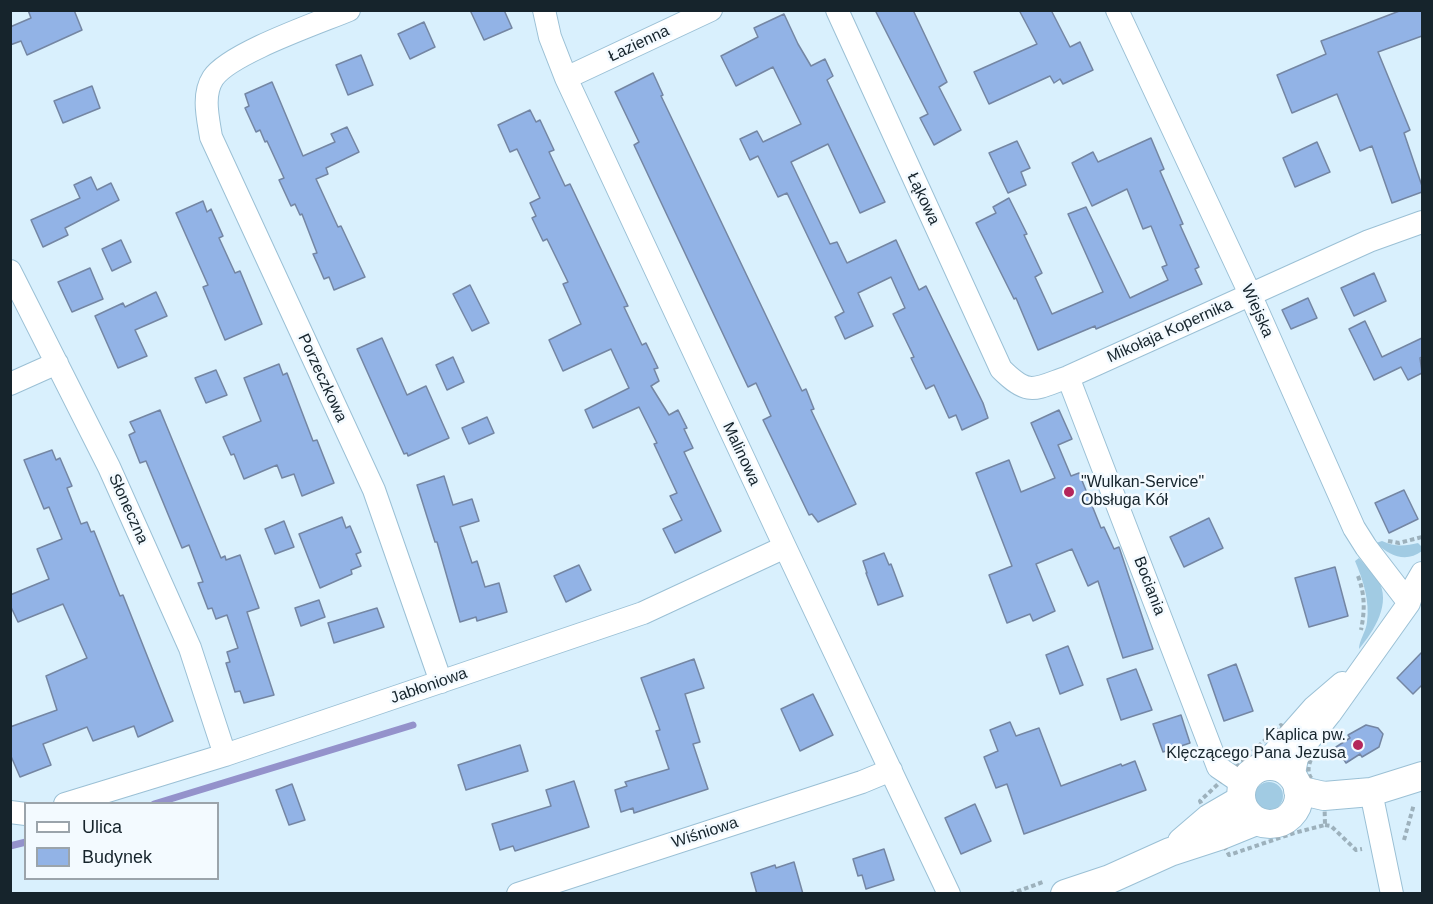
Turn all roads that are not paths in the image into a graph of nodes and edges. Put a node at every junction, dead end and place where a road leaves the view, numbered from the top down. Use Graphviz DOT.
graph roads {
  1 [pos="349,10"];
  2 [pos="544,10"];
  3 [pos="711,10"];
  4 [pos="837,10"];
  5 [pos="1117,10"];
  6 [pos="566,78"];
  7 [pos="1422,222"];
  8 [pos="10,271"];
  9 [pos="1250,294"];
  10 [pos="57,363"];
  11 [pos="1068,377"];
  12 [pos="10,384"];
  13 [pos="1016,384"];
  14 [pos="785,547"];
  15 [pos="1422,573"];
  16 [pos="1416,599"];
  17 [pos="441,682"];
  18 [pos="1292,730"];
  19 [pos="225,755"];
  20 [pos="891,770"];
  21 [pos="1422,776"];
  22 [pos="1246,789"];
  23 [pos="1371,792"];
  24 [pos="1306,798"];
  25 [pos="72,802"];
  26 [pos="518,894"];
  27 [pos="949,894"];
  28 [pos="1065,894"];
  29 [pos="1392,894"];
  1 -- 17 [label="street, Porzeczkowa"];
  2 -- 6 [label="street, Malinowa"];
  3 -- 6 [label="street, Łazienna"];
  4 -- 13 [label="street, Łąkowa"];
  5 -- 9 [label="street, Wiejska"];
  6 -- 14 [label="street, Malinowa"];
  7 -- 9 [label="street, Mikołaja Kopernika"];
  8 -- 10 [label="street, Słoneczna"];
  9 -- 11 [label="street, Mikołaja Kopernika"];
  9 -- 16 [label="street, Wiejska"];
  10 -- 12 [label="street"];
  10 -- 19 [label="street, Słoneczna"];
  11 -- 13 [label="street, Mikołaja Kopernika"];
  11 -- 22 [label="street, Bociania"];
  14 -- 17 [label="street, Jabłoniowa"];
  14 -- 20 [label="street, Malinowa"];
  15 -- 16 [label="street"];
  16 -- 18 [label="street"];
  17 -- 19 [label="street, Jabłoniowa"];
  18 -- 22 [label="street"];
  18 -- 24 [label="street"];
  19 -- 25 [label="street, Jabłoniowa"];
  20 -- 26 [label="street, Wiśniowa"];
  20 -- 27 [label="street, Malinowa"];
  21 -- 23 [label="street"];
  22 -- 24 [label="street"];
  22 -- 24 [label="street"];
  22 -- 28 [label="street"];
  23 -- 24 [label="street"];
  23 -- 29 [label="street"];
}
